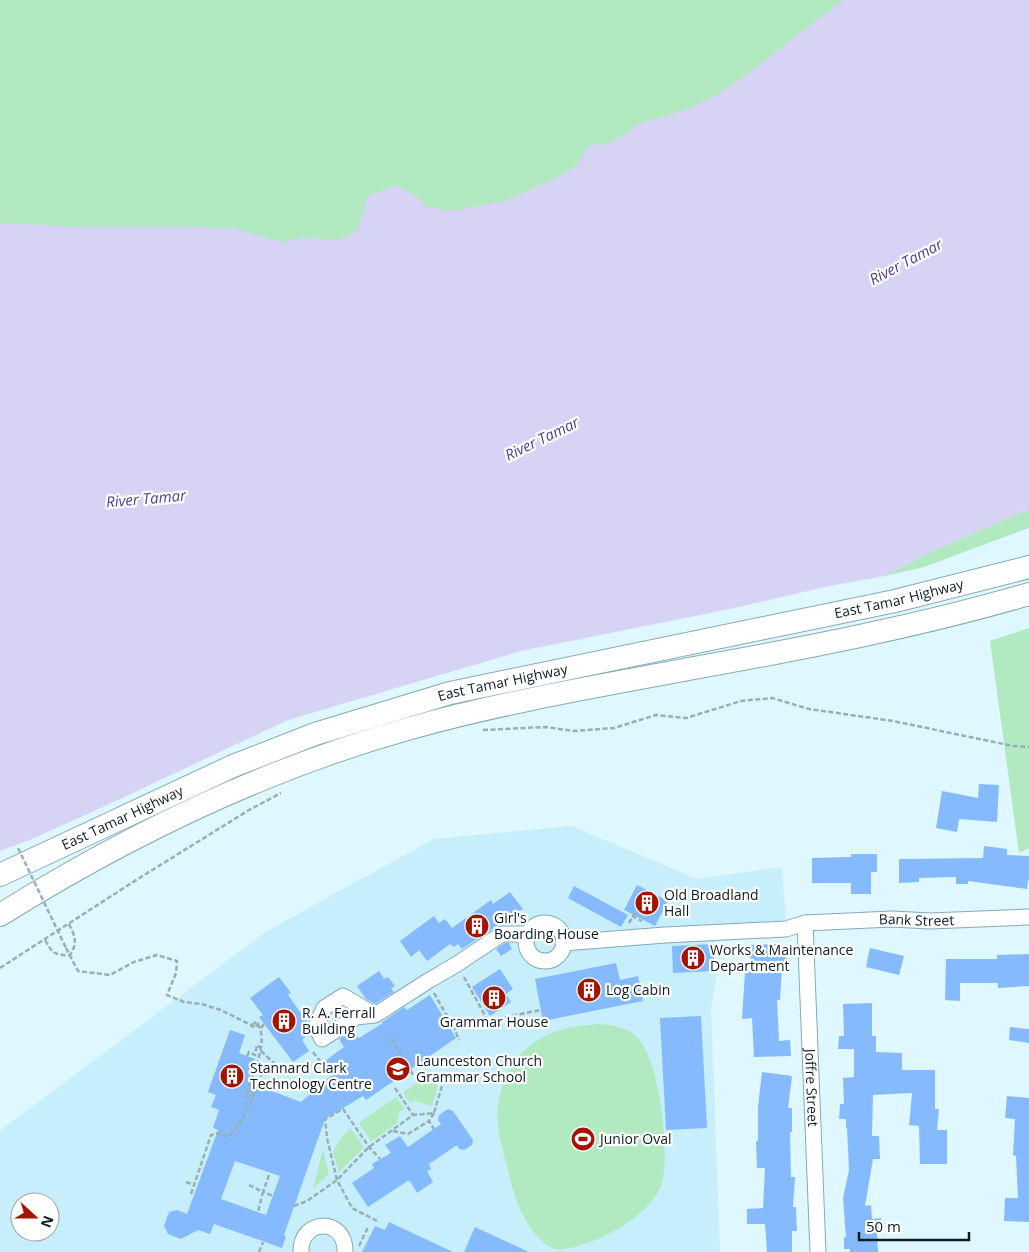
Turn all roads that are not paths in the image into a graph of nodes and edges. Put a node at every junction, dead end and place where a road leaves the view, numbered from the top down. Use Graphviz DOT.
graph roads {
  1 [pos="1029,567"];
  2 [pos="1029,594"];
  3 [pos="0,875"];
  4 [pos="0,915"];
  5 [pos="1029,917"];
  6 [pos="805,923"];
  7 [pos="527,934"];
  8 [pos="563,943"];
  9 [pos="376,1014"];
  10 [pos="301,1252"];
  11 [pos="345,1252"];
  12 [pos="818,1252"];
  1 -- 3 [label="highway, East Tamar Highway"];
  2 -- 4 [label="highway, East Tamar Highway"];
  5 -- 6 [label="street, Bank Street"];
  6 -- 8 [label="street, Bank Street"];
  6 -- 12 [label="street, Joffre Street"];
  7 -- 8 [label="street"];
  7 -- 8 [label="street"];
  7 -- 9 [label="street"];
  10 -- 11 [label="street"];
}
